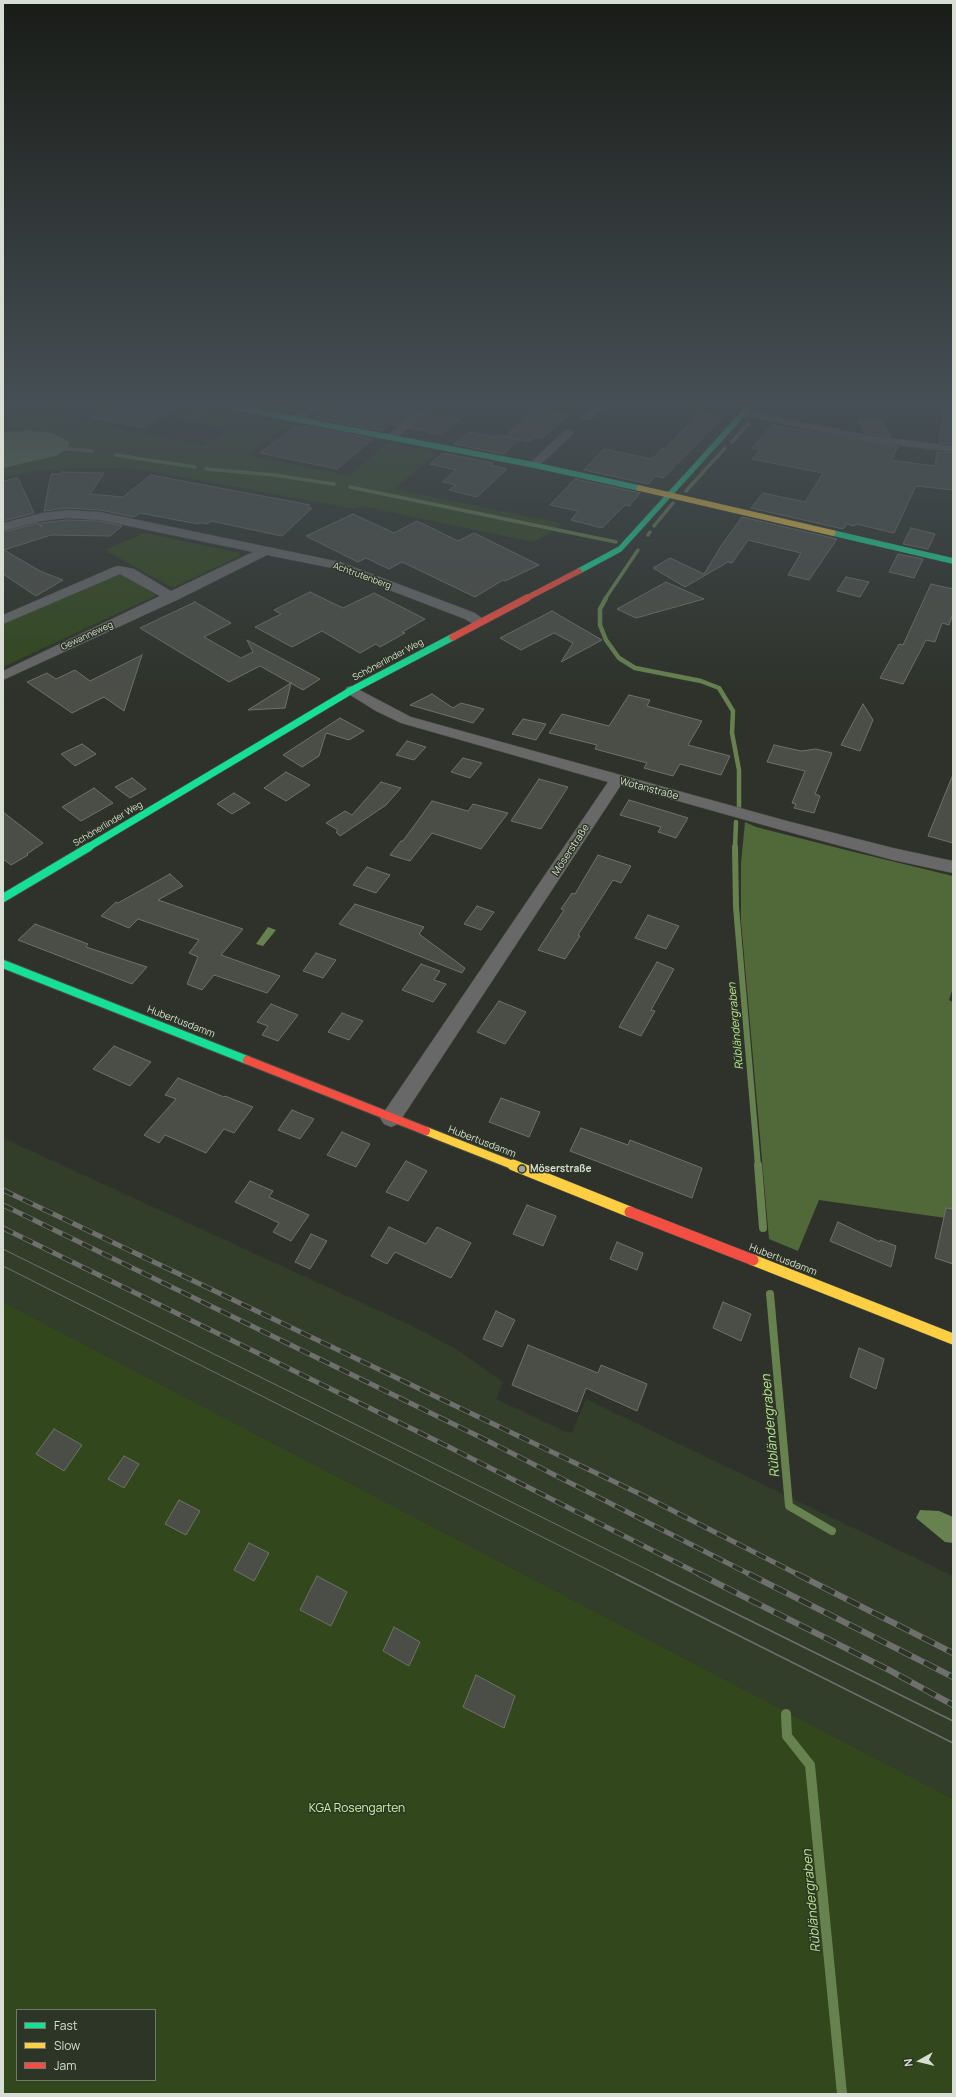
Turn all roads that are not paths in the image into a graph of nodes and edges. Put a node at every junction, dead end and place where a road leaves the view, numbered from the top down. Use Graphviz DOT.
graph roads {
  1 [pos="662,503"];
  2 [pos="707,503"];
  3 [pos="3,527"];
  4 [pos="265,551"];
  5 [pos="953,561"];
  6 [pos="172,597"];
  7 [pos="3,620"];
  8 [pos="480,622"];
  9 [pos="3,676"];
  10 [pos="352,690"];
  11 [pos="617,780"];
  12 [pos="953,866"];
  13 [pos="3,898"];
  14 [pos="3,964"];
  15 [pos="391,1118"];
  16 [pos="953,1339"];
  1 -- 8 [label="street, Schönerlinder Weg"];
  2 -- 5 [label="street"];
  3 -- 4 [label="street, Achtrutenberg"];
  4 -- 6 [label="street, Gewanneweg"];
  4 -- 8 [label="street, Achtrutenberg"];
  6 -- 7 [label="street"];
  6 -- 9 [label="street, Gewanneweg"];
  8 -- 10 [label="street, Schönerlinder Weg"];
  10 -- 11 [label="street, Wotanstraße"];
  10 -- 13 [label="street, Schönerlinder Weg"];
  11 -- 12 [label="street, Wotanstraße"];
  11 -- 15 [label="street, Möserstraße"];
  14 -- 15 [label="street, Hubertusdamm"];
  15 -- 16 [label="street, Hubertusdamm"];
}
